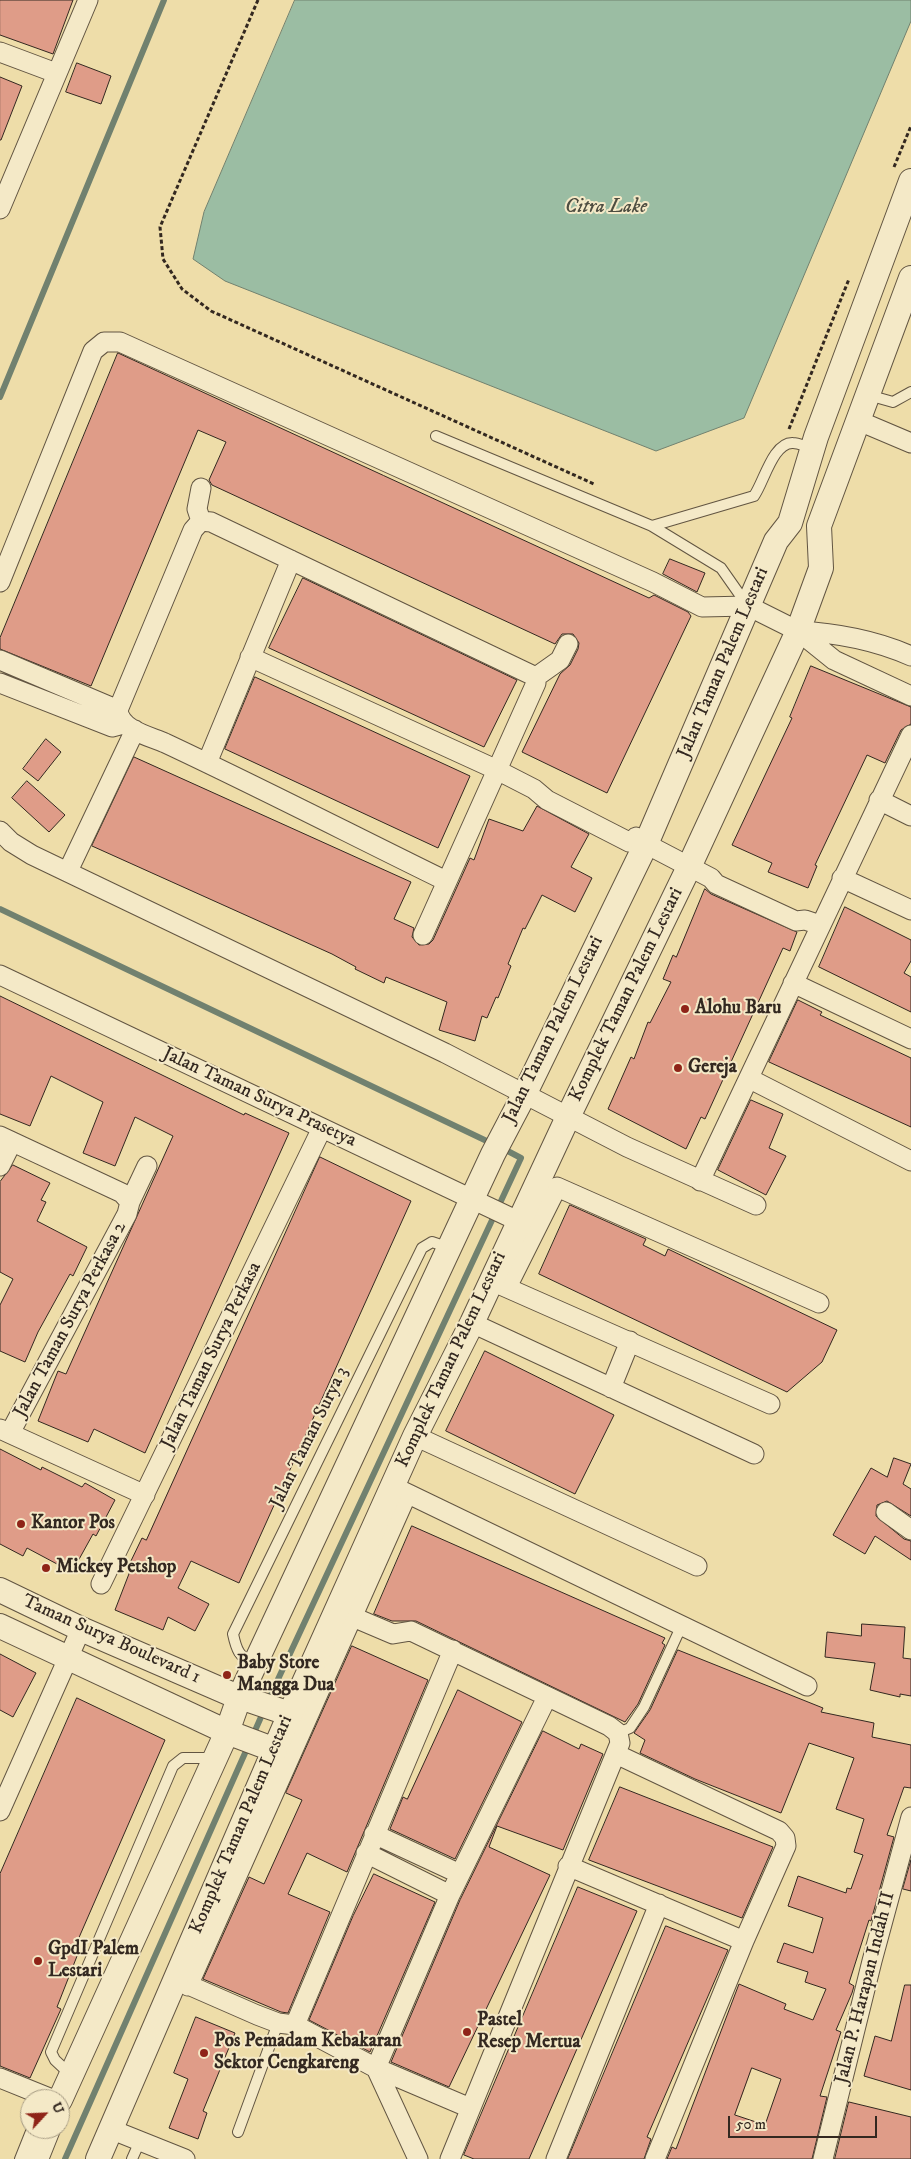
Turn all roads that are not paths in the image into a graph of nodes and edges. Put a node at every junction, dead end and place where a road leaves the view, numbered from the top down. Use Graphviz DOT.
graph roads {
  1 [pos="88,0"];
  2 [pos="0,52"];
  3 [pos="56,73"];
  4 [pos="902,176"];
  5 [pos="0,209"];
  6 [pos="911,278"];
  7 [pos="911,392"];
  8 [pos="868,396"];
  9 [pos="859,421"];
  10 [pos="436,436"];
  11 [pos="911,443"];
  12 [pos="812,448"];
  13 [pos="201,488"];
  14 [pos="201,521"];
  15 [pos="652,526"];
  16 [pos="291,560"];
  17 [pos="0,582"];
  18 [pos="748,606"];
  19 [pos="798,631"];
  20 [pos="568,644"];
  21 [pos="911,656"];
  22 [pos="250,657"];
  23 [pos="0,660"];
  24 [pos="536,677"];
  25 [pos="0,683"];
  26 [pos="911,696"];
  27 [pos="125,721"];
  28 [pos="911,735"];
  29 [pos="207,763"];
  30 [pos="495,769"];
  31 [pos="879,800"];
  32 [pos="911,816"];
  33 [pos="0,831"];
  34 [pos="646,844"];
  35 [pos="689,867"];
  36 [pos="68,871"];
  37 [pos="842,878"];
  38 [pos="446,881"];
  39 [pos="911,910"];
  40 [pos="813,923"];
  41 [pos="423,935"];
  42 [pos="0,975"];
  43 [pos="793,983"];
  44 [pos="911,1039"];
  45 [pos="750,1079"];
  46 [pos="525,1093"];
  47 [pos="568,1117"];
  48 [pos="322,1128"];
  49 [pos="6,1139"];
  50 [pos="911,1161"];
  51 [pos="0,1166"];
  52 [pos="147,1166"];
  53 [pos="700,1181"];
  54 [pos="479,1201"];
  55 [pos="130,1202"];
  56 [pos="756,1205"];
  57 [pos="512,1218"];
  58 [pos="450,1248"];
  59 [pos="499,1284"];
  60 [pos="819,1303"];
  61 [pos="472,1323"];
  62 [pos="630,1341"];
  63 [pos="611,1388"];
  64 [pos="770,1404"];
  65 [pos="5,1431"];
  66 [pos="415,1436"];
  67 [pos="754,1454"];
  68 [pos="400,1490"];
  69 [pos="145,1495"];
  70 [pos="886,1512"];
  71 [pos="911,1530"];
  72 [pos="697,1566"];
  73 [pos="101,1584"];
  74 [pos="0,1590"];
  75 [pos="353,1617"];
  76 [pos="0,1626"];
  77 [pos="681,1627"];
  78 [pos="81,1629"];
  79 [pos="453,1650"];
  80 [pos="69,1659"];
  81 [pos="256,1663"];
  82 [pos="806,1686"];
  83 [pos="547,1696"];
  84 [pos="246,1700"];
  85 [pos="291,1715"];
  86 [pos="618,1733"];
  87 [pos="233,1735"];
  88 [pos="271,1748"];
  89 [pos="616,1754"];
  90 [pos="216,1758"];
  91 [pos="2,1801"];
  92 [pos="911,1816"];
  93 [pos="374,1834"];
  94 [pos="366,1853"];
  95 [pos="568,1866"];
  96 [pos="460,1874"];
  97 [pos="450,1894"];
  98 [pos="659,1904"];
  99 [pos="744,1941"];
  100 [pos="182,1983"];
  101 [pos="287,2024"];
  102 [pos="376,2068"];
  103 [pos="72,2076"];
  104 [pos="0,2078"];
  105 [pos="28,2089"];
  106 [pos="59,2089"];
  107 [pos="470,2108"];
  108 [pos="110,2128"];
  109 [pos="238,2132"];
  110 [pos="28,2139"];
  111 [pos="44,2139"];
  112 [pos="140,2141"];
  113 [pos="20,2159"];
  114 [pos="36,2159"];
  115 [pos="98,2159"];
  116 [pos="132,2159"];
  117 [pos="185,2159"];
  118 [pos="418,2159"];
  119 [pos="450,2159"];
  120 [pos="556,2159"];
  121 [pos="654,2159"];
  122 [pos="823,2159"];
  1 -- 3 [label="street"];
  2 -- 3 [label="street"];
  3 -- 5 [label="street"];
  4 -- 12 [label="street, Jalan Taman Palem Lestari"];
  6 -- 8 [label="street"];
  7 -- 8 [label="lane"];
  8 -- 9 [label="street"];
  9 -- 11 [label="street"];
  9 -- 19 [label="street, Komplek Taman Palem Lestari"];
  10 -- 15 [label="lane"];
  12 -- 15 [label="lane"];
  12 -- 18 [label="street, Jalan Taman Palem Lestari"];
  13 -- 14 [label="street"];
  14 -- 16 [label="street"];
  14 -- 27 [label="street"];
  15 -- 18 [label="lane"];
  16 -- 22 [label="street"];
  16 -- 24 [label="street"];
  17 -- 18 [label="street"];
  18 -- 19 [label="street"];
  18 -- 34 [label="street, Jalan Taman Palem Lestari"];
  19 -- 21 [label="street"];
  19 -- 26 [label="street"];
  19 -- 35 [label="street, Komplek Taman Palem Lestari"];
  20 -- 24 [label="street"];
  22 -- 29 [label="street"];
  22 -- 30 [label="street"];
  23 -- 27 [label="street"];
  24 -- 30 [label="street"];
  25 -- 27 [label="street"];
  27 -- 29 [label="street"];
  27 -- 36 [label="street"];
  28 -- 31 [label="street"];
  29 -- 38 [label="street"];
  30 -- 34 [label="street"];
  30 -- 38 [label="street"];
  31 -- 32 [label="street"];
  31 -- 37 [label="street"];
  33 -- 36 [label="street"];
  34 -- 35 [label="street"];
  34 -- 46 [label="street, Jalan Taman Palem Lestari"];
  35 -- 40 [label="street"];
  35 -- 47 [label="street, Komplek Taman Palem Lestari"];
  36 -- 46 [label="street"];
  37 -- 39 [label="street"];
  37 -- 40 [label="street"];
  38 -- 41 [label="street"];
  40 -- 43 [label="street"];
  42 -- 48 [label="street, Jalan Taman Surya Prasetya"];
  43 -- 44 [label="street"];
  43 -- 45 [label="street"];
  45 -- 50 [label="street"];
  45 -- 53 [label="street"];
  46 -- 47 [label="street"];
  46 -- 54 [label="street, Jalan Taman Palem Lestari"];
  47 -- 53 [label="street"];
  47 -- 57 [label="street, Komplek Taman Palem Lestari"];
  48 -- 54 [label="street, Jalan Taman Surya Prasetya"];
  48 -- 69 [label="street, Jalan Taman Surya Perkasa"];
  49 -- 51 [label="street"];
  49 -- 55 [label="street, Jalan Taman Surya Perkasa 2"];
  52 -- 55 [label="street"];
  53 -- 56 [label="street"];
  54 -- 57 [label="street, Jalan Taman Surya Prasetya"];
  54 -- 58 [label="street"];
  55 -- 65 [label="street, Jalan Taman Surya Perkasa 2"];
  57 -- 59 [label="street, Komplek Taman Palem Lestari"];
  58 -- 81 [label="street"];
  58 -- 81 [label="lane, Jalan Taman Surya 3"];
  59 -- 60 [label="street"];
  59 -- 61 [label="street, Komplek Taman Palem Lestari"];
  59 -- 62 [label="street"];
  61 -- 63 [label="street"];
  61 -- 66 [label="street, Komplek Taman Palem Lestari"];
  62 -- 63 [label="street"];
  62 -- 64 [label="street"];
  63 -- 67 [label="street"];
  65 -- 69 [label="street"];
  66 -- 68 [label="street, Komplek Taman Palem Lestari"];
  66 -- 72 [label="street"];
  68 -- 75 [label="street"];
  68 -- 77 [label="street"];
  68 -- 85 [label="street, Komplek Taman Palem Lestari"];
  69 -- 73 [label="street, Jalan Taman Surya Perkasa"];
  70 -- 71 [label="street"];
  74 -- 78 [label="street, Taman Surya Boulevard 1"];
  75 -- 79 [label="street"];
  75 -- 85 [label="street"];
  76 -- 80 [label="street, Taman Surya Boulevard 1"];
  77 -- 82 [label="street"];
  77 -- 86 [label="lane"];
  78 -- 80 [label="street"];
  78 -- 84 [label="street, Taman Surya Boulevard 1"];
  79 -- 83 [label="street"];
  79 -- 93 [label="street"];
  80 -- 87 [label="street, Taman Surya Boulevard 1"];
  80 -- 91 [label="street"];
  81 -- 84 [label="street"];
  83 -- 86 [label="street"];
  83 -- 96 [label="street"];
  84 -- 85 [label="street, Taman Surya Boulevard 1"];
  84 -- 87 [label="street"];
  85 -- 88 [label="street, Komplek Taman Palem Lestari"];
  85 -- 100 [label="street"];
  86 -- 89 [label="street"];
  87 -- 88 [label="street, Taman Surya Boulevard 1"];
  87 -- 90 [label="street"];
  88 -- 100 [label="street, Komplek Taman Palem Lestari"];
  89 -- 95 [label="street"];
  89 -- 99 [label="street"];
  90 -- 103 [label="street"];
  90 -- 103 [label="lane"];
  92 -- 122 [label="street, Jalan P. Harapan Indah II"];
  93 -- 94 [label="street"];
  93 -- 96 [label="street"];
  94 -- 97 [label="street"];
  94 -- 101 [label="street"];
  95 -- 98 [label="street"];
  95 -- 107 [label="street"];
  96 -- 97 [label="street"];
  97 -- 102 [label="street"];
  98 -- 99 [label="street"];
  98 -- 120 [label="street"];
  99 -- 121 [label="street"];
  100 -- 101 [label="street"];
  100 -- 108 [label="street, Komplek Taman Palem Lestari"];
  101 -- 102 [label="street"];
  101 -- 109 [label="lane"];
  102 -- 107 [label="street"];
  102 -- 118 [label="street"];
  103 -- 106 [label="street"];
  104 -- 105 [label="street"];
  107 -- 119 [label="street"];
  108 -- 112 [label="street"];
  108 -- 115 [label="street, Komplek Taman Palem Lestari"];
  110 -- 113 [label="lane"];
  111 -- 114 [label="street"];
  112 -- 116 [label="lane"];
  112 -- 117 [label="street"];
}
